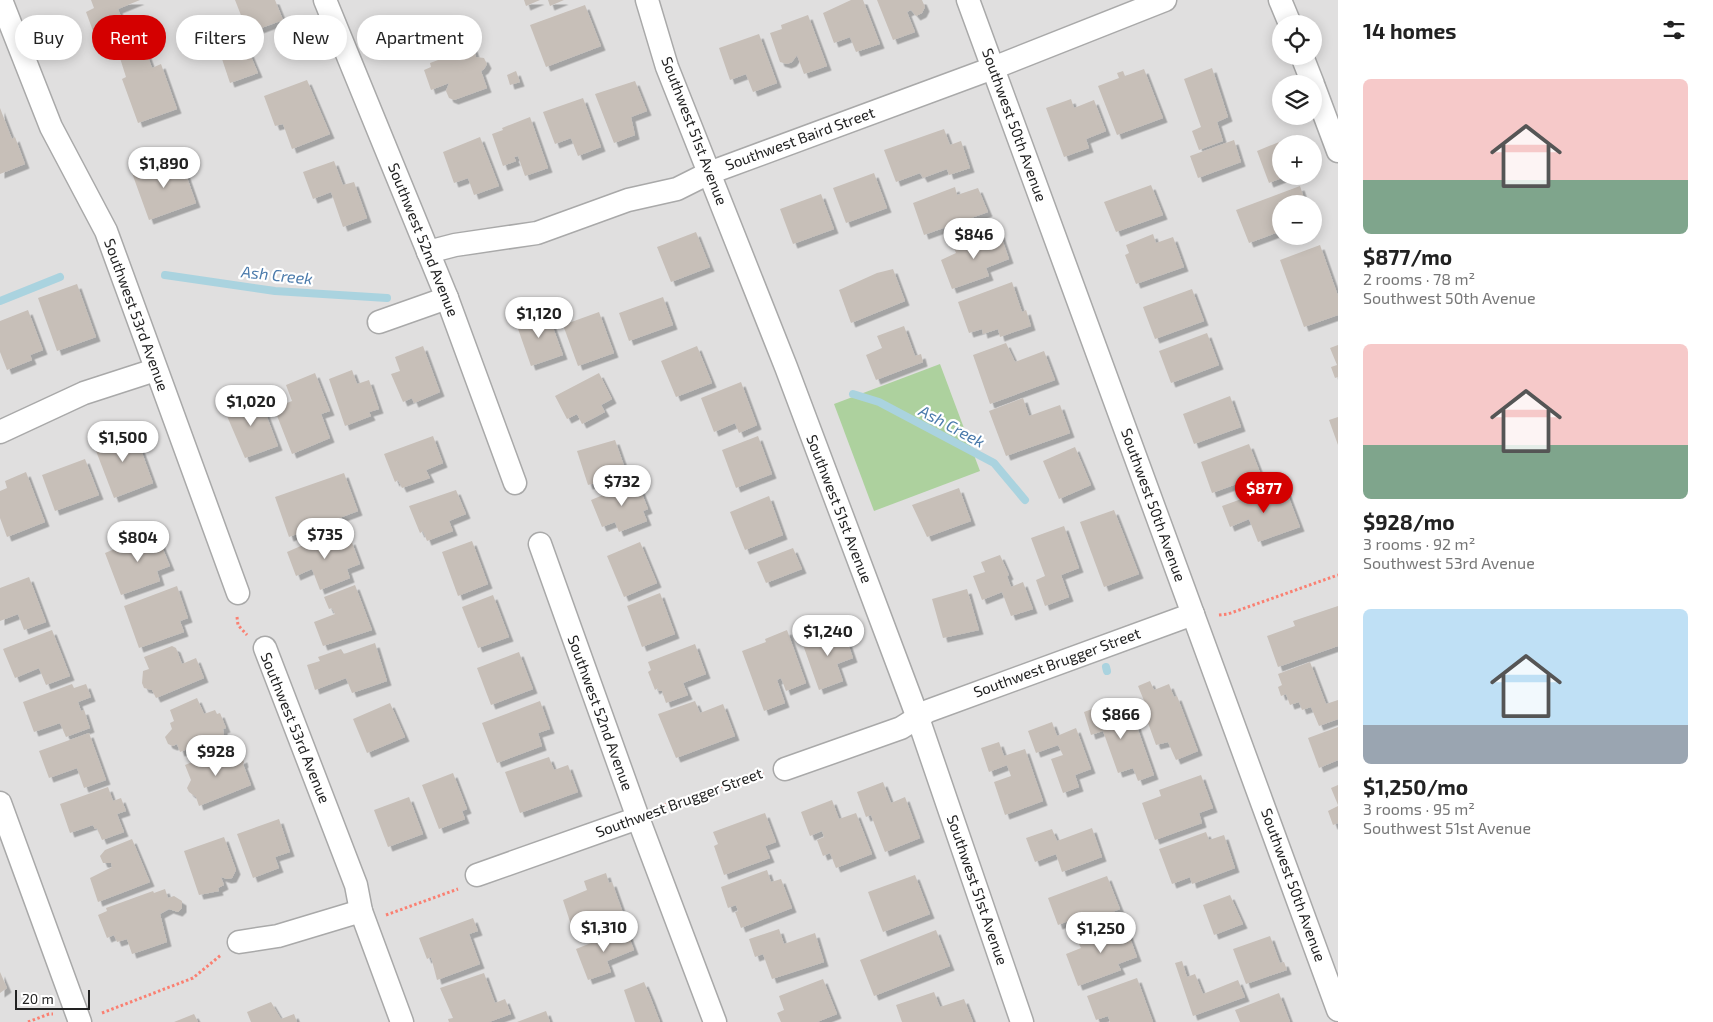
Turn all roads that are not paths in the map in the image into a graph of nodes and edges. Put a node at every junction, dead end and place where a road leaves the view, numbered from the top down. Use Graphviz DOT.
graph roads {
  1 [pos="1,0"];
  2 [pos="325,0"];
  3 [pos="647,0"];
  4 [pos="968,0"];
  5 [pos="1165,0"];
  6 [pos="1280,0"];
  7 [pos="1286,15"];
  8 [pos="993,68"];
  9 [pos="1322,109"];
  10 [pos="1338,151"];
  11 [pos="709,173"];
  12 [pos="428,252"];
  13 [pos="447,298"];
  14 [pos="379,322"];
  15 [pos="155,370"];
  16 [pos="0,432"];
  17 [pos="515,483"];
  18 [pos="540,544"];
  19 [pos="238,593"];
  20 [pos="1193,614"];
  21 [pos="265,648"];
  22 [pos="918,718"];
  23 [pos="786,769"];
  24 [pos="0,803"];
  25 [pos="638,818"];
  26 [pos="477,875"];
  27 [pos="361,910"];
  28 [pos="240,942"];
  29 [pos="1338,1010"];
  30 [pos="80,1021"];
  31 [pos="402,1022"];
  32 [pos="715,1022"];
  33 [pos="1022,1022"];
  1 -- 15 [label="street, Southwest 53rd Avenue"];
  2 -- 12 [label="street, Southwest 52nd Avenue"];
  3 -- 11 [label="street, Southwest 51st Avenue"];
  4 -- 8 [label="street, Southwest 50th Avenue"];
  5 -- 8 [label="street, Southwest Baird Street"];
  6 -- 7 [label="street"];
  8 -- 11 [label="street, Southwest Baird Street"];
  8 -- 20 [label="street, Southwest 50th Avenue"];
  9 -- 10 [label="street"];
  11 -- 12 [label="street, Southwest Baird Street"];
  11 -- 22 [label="street, Southwest 51st Avenue"];
  12 -- 13 [label="street, Southwest 52nd Avenue"];
  13 -- 14 [label="street"];
  13 -- 17 [label="street, Southwest 52nd Avenue"];
  15 -- 16 [label="street"];
  15 -- 19 [label="street, Southwest 53rd Avenue"];
  18 -- 25 [label="street, Southwest 52nd Avenue"];
  20 -- 22 [label="street, Southwest Brugger Street"];
  20 -- 29 [label="street, Southwest 50th Avenue"];
  21 -- 27 [label="street, Southwest 53rd Avenue"];
  22 -- 23 [label="street, Southwest Brugger Street"];
  22 -- 33 [label="street, Southwest 51st Avenue"];
  24 -- 30 [label="street"];
  25 -- 26 [label="street, Southwest Brugger Street"];
  25 -- 32 [label="street, Southwest 52nd Avenue"];
  27 -- 28 [label="street"];
  27 -- 31 [label="street, Southwest 53rd Avenue"];
}
